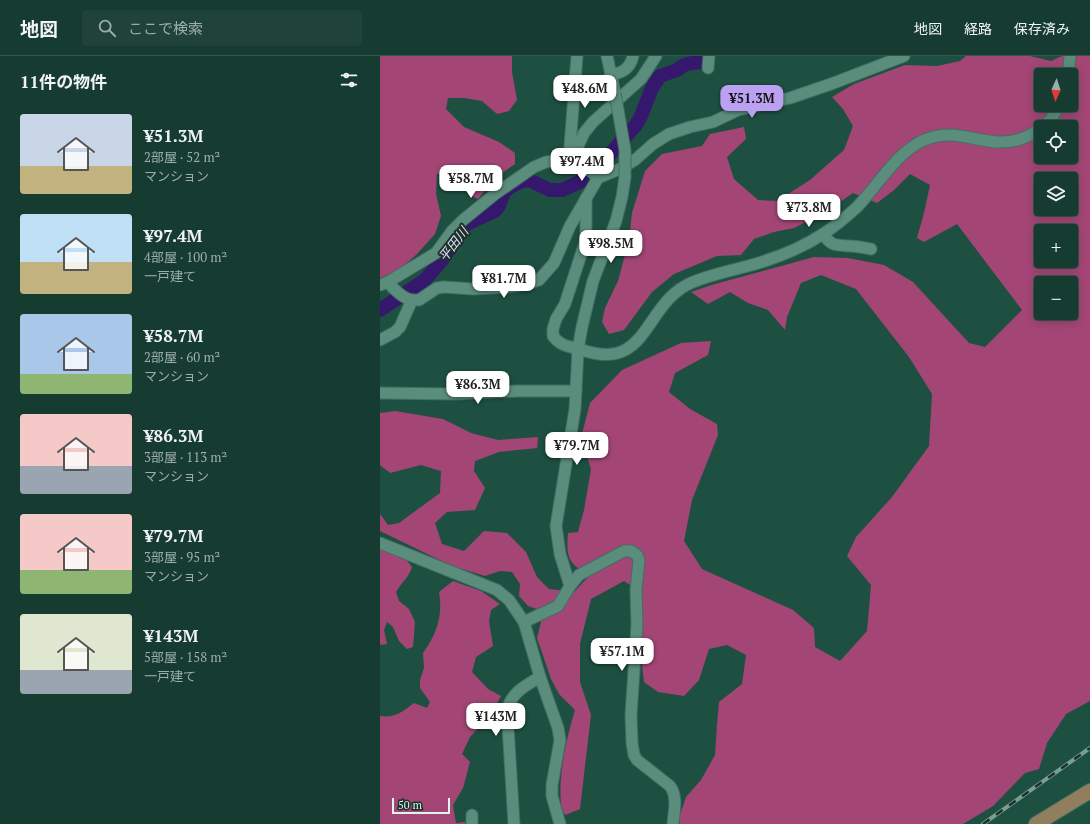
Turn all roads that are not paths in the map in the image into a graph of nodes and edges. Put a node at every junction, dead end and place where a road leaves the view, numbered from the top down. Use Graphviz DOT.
graph roads {
  1 [pos="577,56"];
  2 [pos="607,56"];
  3 [pos="634,56"];
  4 [pos="656,56"];
  5 [pos="709,56"];
  6 [pos="904,56"];
  7 [pos="1070,56"];
  8 [pos="708,68"];
  9 [pos="1069,68"];
  10 [pos="610,75"];
  11 [pos="1034,133"];
  12 [pos="572,160"];
  13 [pos="598,178"];
  14 [pos="586,198"];
  15 [pos="822,234"];
  16 [pos="870,249"];
  17 [pos="384,283"];
  18 [pos="405,296"];
  19 [pos="380,340"];
  20 [pos="578,349"];
  21 [pos="576,391"];
  22 [pos="380,393"];
  23 [pos="380,543"];
  24 [pos="570,586"];
  25 [pos="524,622"];
  26 [pos="540,677"];
  27 [pos="1090,791"];
  28 [pos="514,824"];
  29 [pos="560,824"];
  30 [pos="673,824"];
  31 [pos="1036,824"];
  1 -- 12 [label="street"];
  2 -- 10 [label="street"];
  3 -- 10 [label="street"];
  4 -- 12 [label="street"];
  5 -- 8 [label="street"];
  6 -- 13 [label="street"];
  7 -- 9 [label="street"];
  10 -- 20 [label="street, bridge"];
  11 -- 15 [label="street"];
  12 -- 13 [label="street"];
  12 -- 17 [label="street"];
  13 -- 14 [label="street"];
  14 -- 18 [label="street"];
  14 -- 20 [label="street"];
  15 -- 16 [label="street"];
  15 -- 20 [label="street"];
  17 -- 18 [label="street"];
  18 -- 19 [label="street"];
  20 -- 21 [label="street"];
  21 -- 22 [label="street"];
  21 -- 24 [label="street"];
  23 -- 25 [label="street"];
  24 -- 25 [label="street"];
  24 -- 30 [label="street"];
  25 -- 26 [label="street"];
  26 -- 28 [label="street"];
  26 -- 29 [label="street"];
  27 -- 31 [label="main road"];
}
